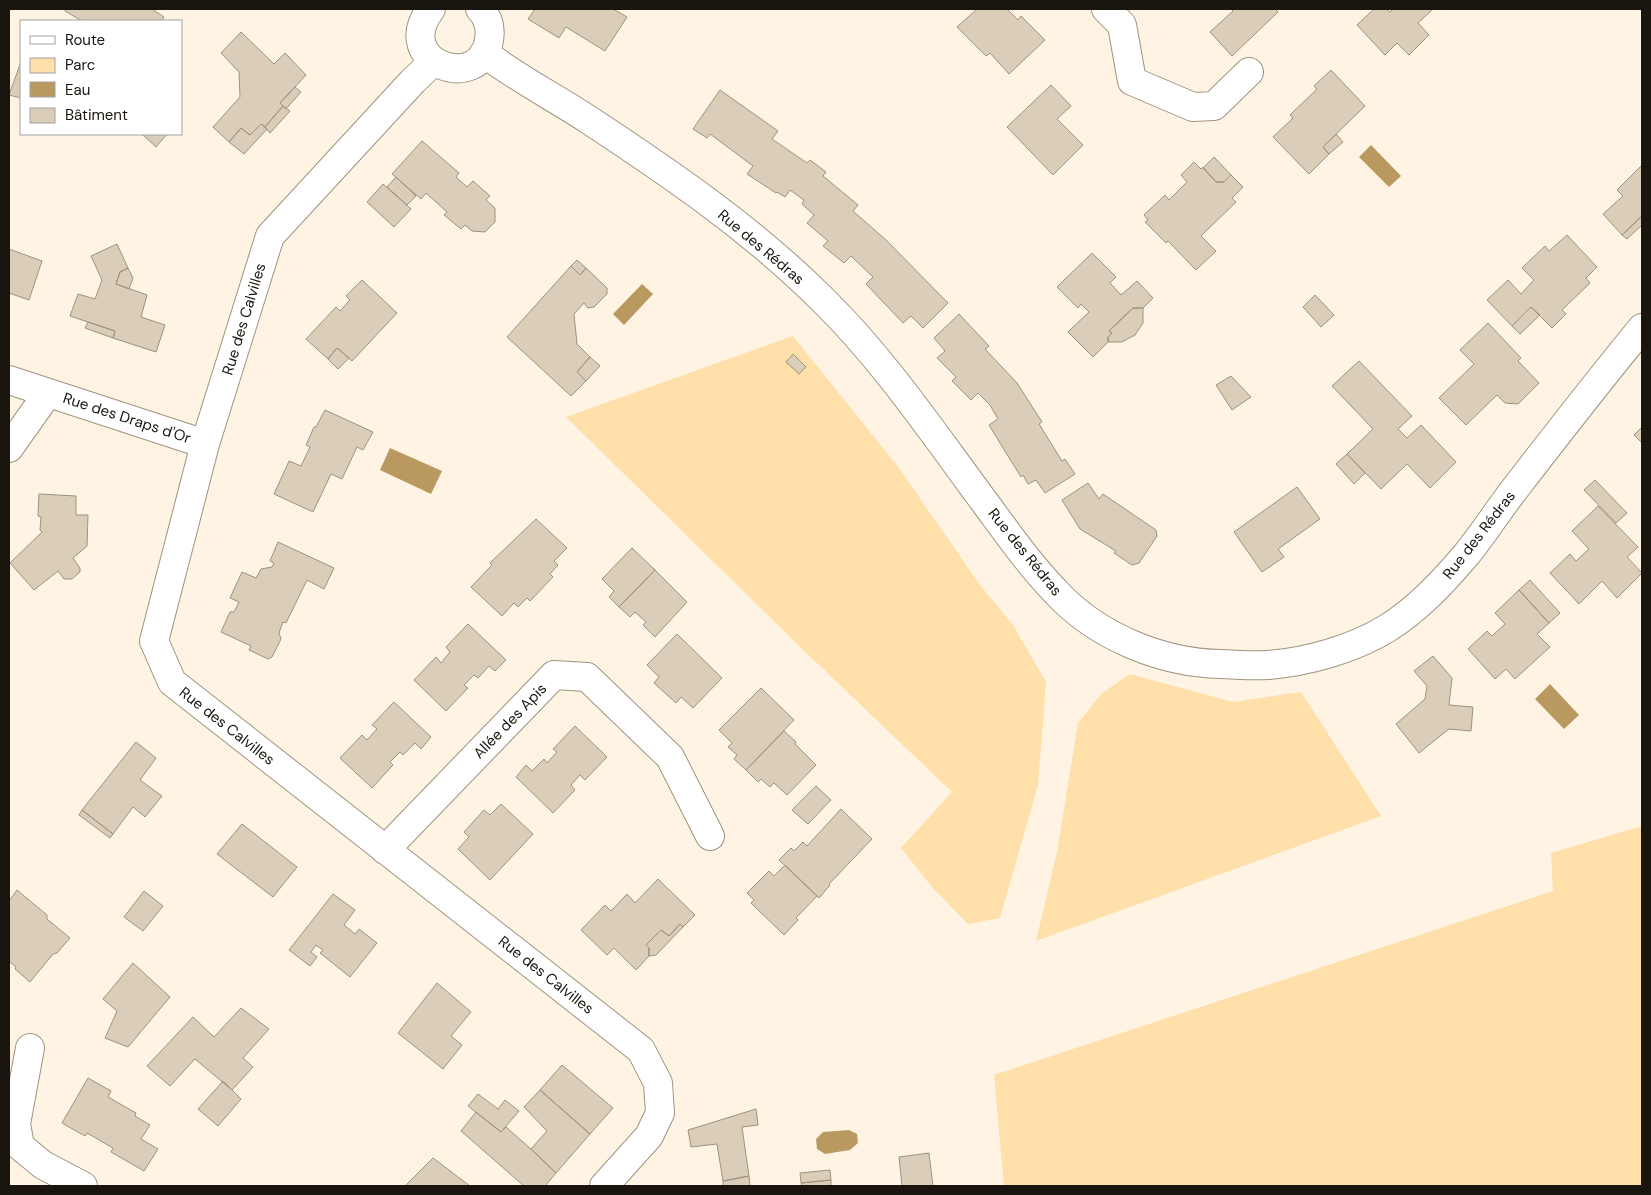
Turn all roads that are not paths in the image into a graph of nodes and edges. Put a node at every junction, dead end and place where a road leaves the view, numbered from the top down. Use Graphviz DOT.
graph roads {
  1 [pos="480,9"];
  2 [pos="1106,9"];
  3 [pos="423,11"];
  4 [pos="484,53"];
  5 [pos="434,61"];
  6 [pos="1249,72"];
  7 [pos="1642,328"];
  8 [pos="9,380"];
  9 [pos="48,393"];
  10 [pos="205,444"];
  11 [pos="9,448"];
  12 [pos="710,836"];
  13 [pos="385,850"];
  14 [pos="30,1048"];
  15 [pos="83,1186"];
  16 [pos="604,1186"];
  1 -- 4 [label="street"];
  2 -- 6 [label="street"];
  3 -- 5 [label="street"];
  4 -- 5 [label="street"];
  4 -- 7 [label="street, Rue des Rédras"];
  5 -- 10 [label="street, Rue des Calvilles"];
  8 -- 9 [label="street, Rue des Draps d'Or"];
  9 -- 10 [label="street, Rue des Draps d'Or"];
  9 -- 11 [label="street, Rue des Draps d'Or"];
  10 -- 13 [label="street, Rue des Calvilles"];
  12 -- 13 [label="street, Allée des Apis"];
  13 -- 16 [label="street, Rue des Calvilles"];
  14 -- 15 [label="street"];
}
